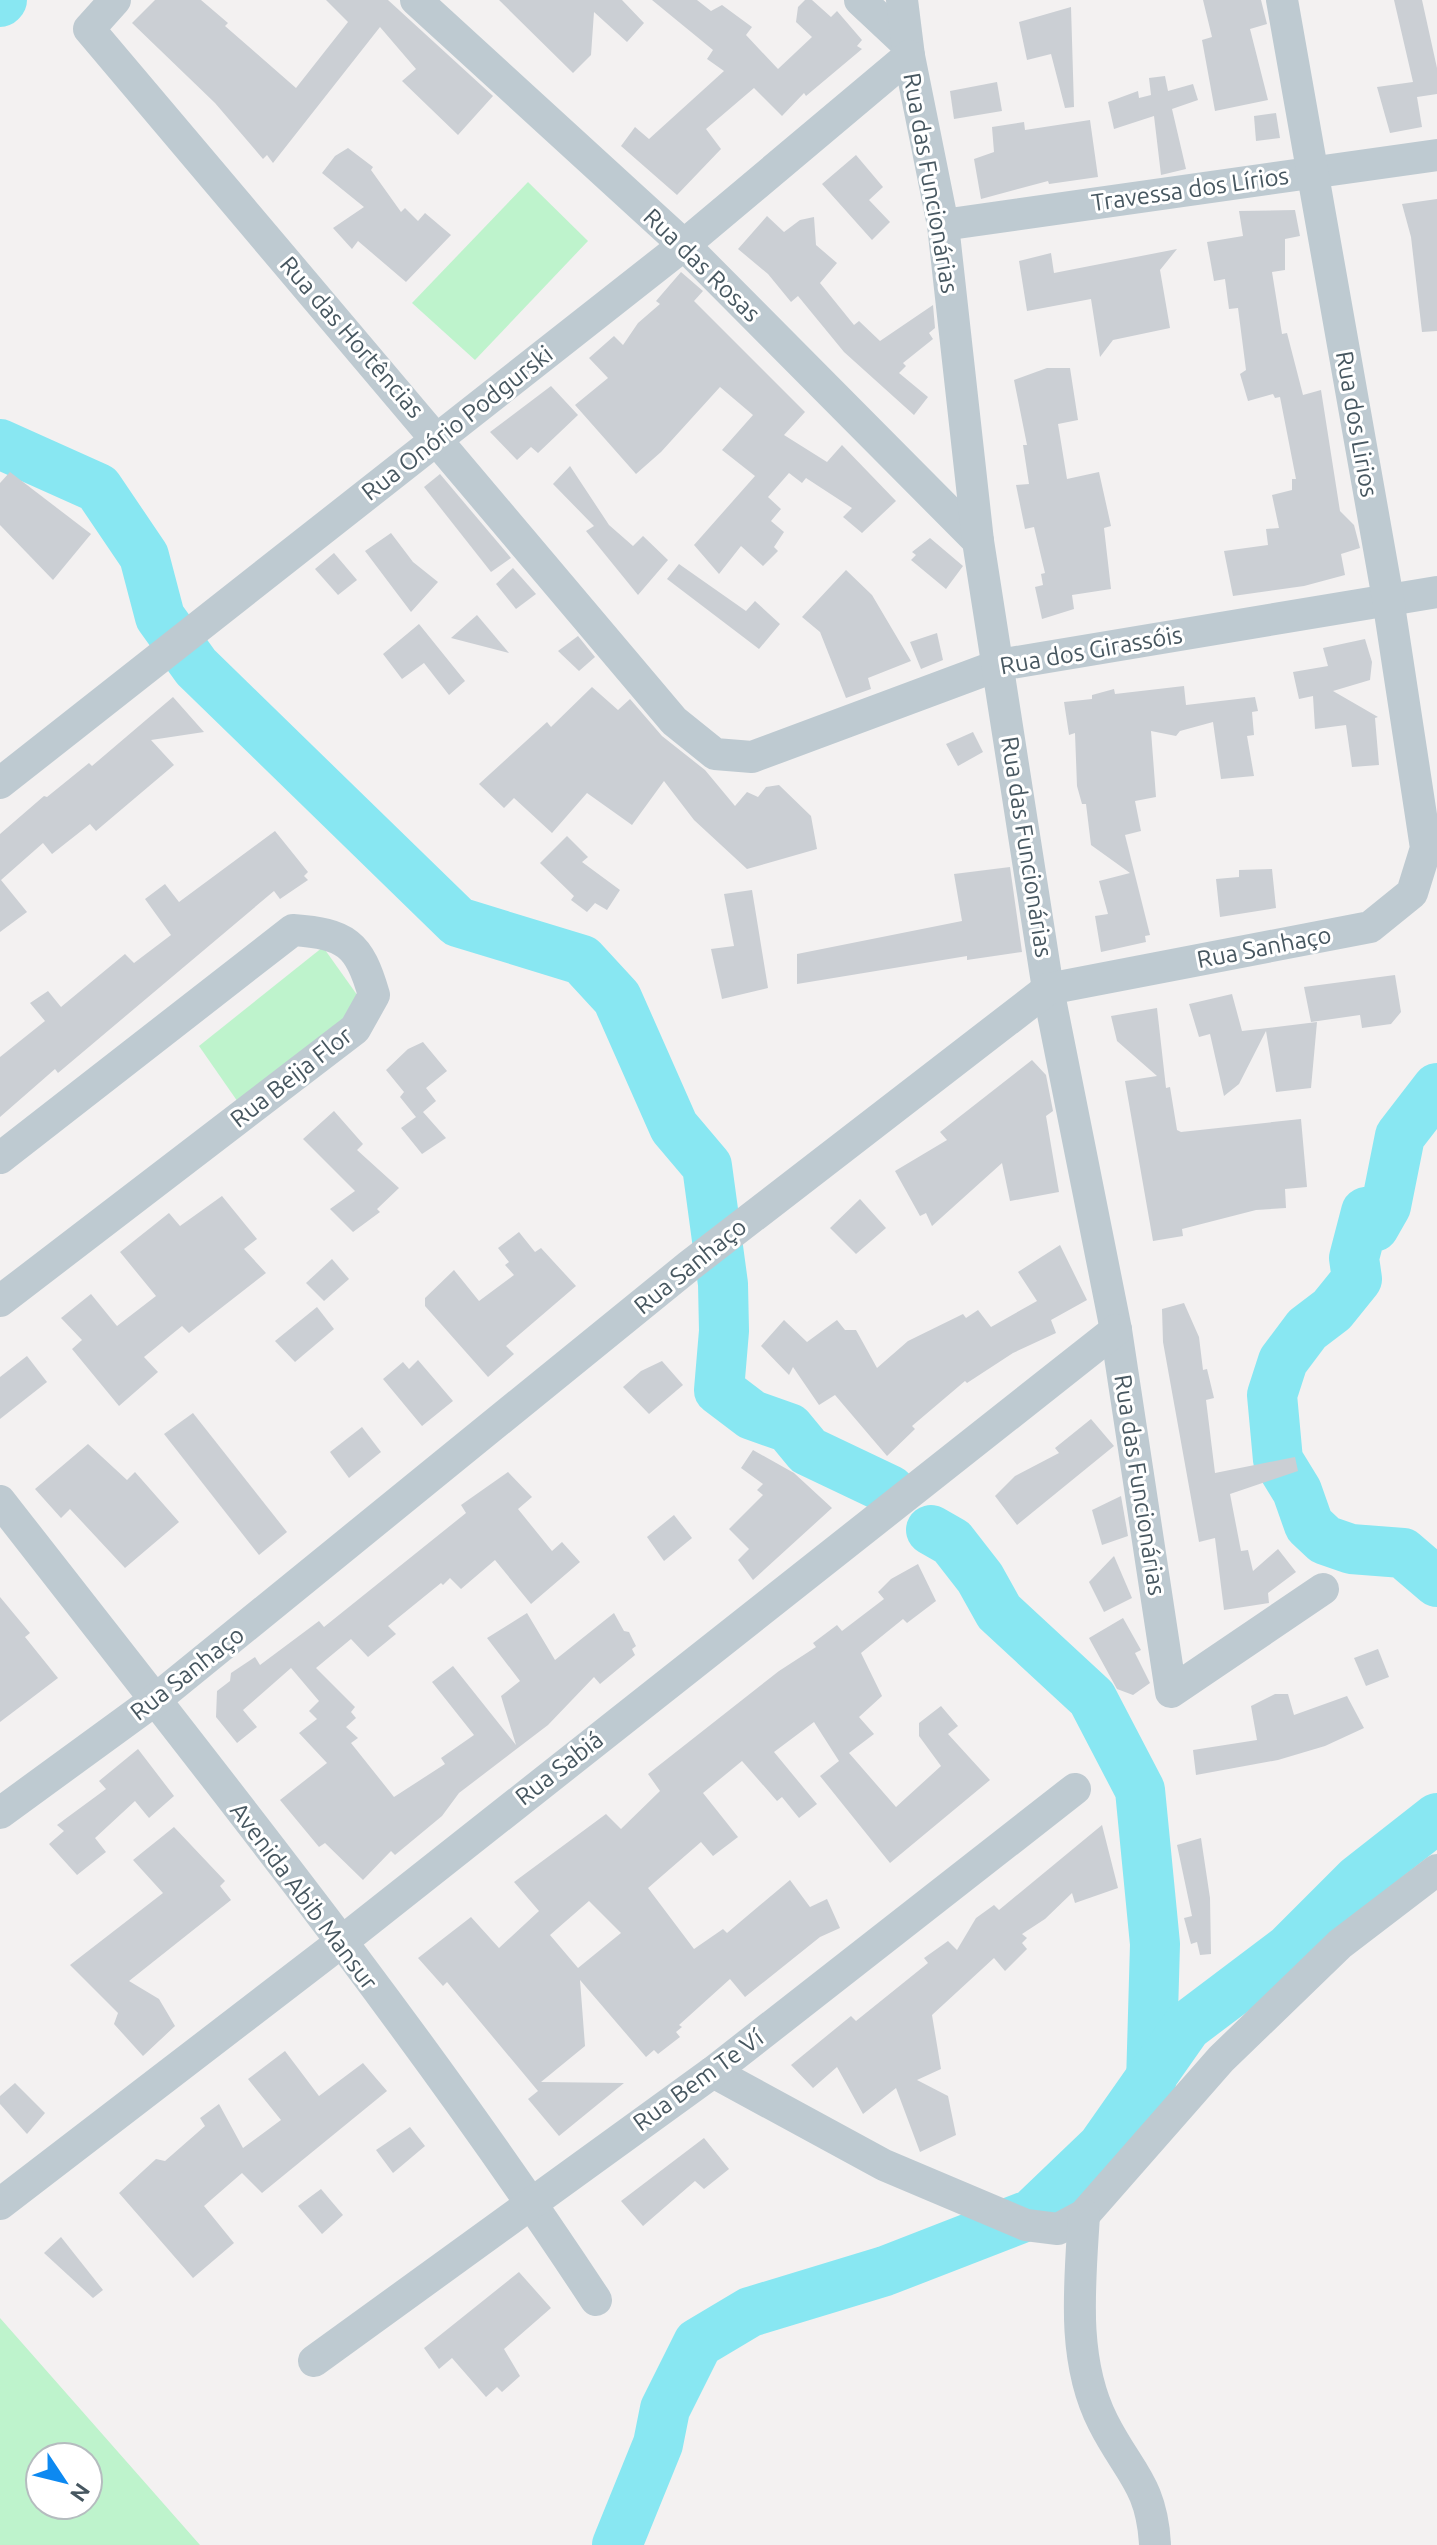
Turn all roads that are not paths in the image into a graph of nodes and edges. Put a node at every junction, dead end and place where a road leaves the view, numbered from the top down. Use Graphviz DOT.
graph roads {
  1 [pos="115,0"];
  2 [pos="416,0"];
  3 [pos="860,0"];
  4 [pos="902,0"];
  5 [pos="1282,0"];
  6 [pos="908,50"];
  7 [pos="1437,155"];
  8 [pos="1311,171"];
  9 [pos="943,225"];
  10 [pos="684,245"];
  11 [pos="438,438"];
  12 [pos="978,541"];
  13 [pos="1437,592"];
  14 [pos="1388,599"];
  15 [pos="999,665"];
  16 [pos="674,721"];
  17 [pos="0,783"];
  18 [pos="1426,848"];
  19 [pos="1048,989"];
  20 [pos="0,1158"];
  21 [pos="0,1301"];
  22 [pos="1116,1330"];
  23 [pos="0,1501"];
  24 [pos="1323,1589"];
  25 [pos="155,1700"];
  26 [pos="1075,1789"];
  27 [pos="0,1813"];
  28 [pos="1437,1870"];
  29 [pos="340,1943"];
  30 [pos="713,2072"];
  31 [pos="531,2201"];
  32 [pos="0,2204"];
  33 [pos="1084,2215"];
  34 [pos="596,2300"];
  35 [pos="314,2361"];
  36 [pos="1155,2545"];
  1 -- 11 [label="street, Rua das Hortências"];
  2 -- 10 [label="street, Rua das Rosas"];
  3 -- 6 [label="street"];
  4 -- 6 [label="street, Rua das Funcionárias"];
  5 -- 8 [label="street, Rua dos Lirios"];
  6 -- 9 [label="street, Rua das Funcionárias"];
  6 -- 10 [label="street, Rua Onório Podgurski"];
  7 -- 8 [label="street, Travessa dos Lírios"];
  8 -- 9 [label="street, Travessa dos Lírios"];
  8 -- 14 [label="street, Rua dos Lirios"];
  9 -- 12 [label="street, Rua das Funcionárias"];
  10 -- 11 [label="street, Rua Onório Podgurski"];
  10 -- 12 [label="street, Rua das Rosas"];
  11 -- 16 [label="street, Rua das Hortências"];
  11 -- 17 [label="street, Rua Onório Podgurski"];
  12 -- 15 [label="street, Rua das Funcionárias"];
  13 -- 14 [label="street, Rua dos Girassóis"];
  14 -- 15 [label="street, Rua dos Girassóis"];
  14 -- 18 [label="street, Rua dos Lirios"];
  15 -- 16 [label="street, Rua dos Girassóis"];
  15 -- 19 [label="street, Rua das Funcionárias"];
  18 -- 19 [label="street, Rua Sanhaço"];
  19 -- 22 [label="street, Rua das Funcionárias"];
  19 -- 25 [label="street, Rua Sanhaço"];
  20 -- 21 [label="street, Rua Beija Flor"];
  22 -- 24 [label="street, Rua das Funcionárias"];
  22 -- 29 [label="street, Rua Sabiá"];
  23 -- 25 [label="street, Avenida Abib Mansur"];
  25 -- 27 [label="street, Rua Sanhaço"];
  25 -- 29 [label="street, Avenida Abib Mansur"];
  26 -- 30 [label="street, Rua Bem Te Ví"];
  28 -- 33 [label="street"];
  29 -- 31 [label="street, Avenida Abib Mansur"];
  29 -- 32 [label="street, Rua Sabiá"];
  30 -- 31 [label="street, Rua Bem Te Ví"];
  30 -- 33 [label="street"];
  31 -- 34 [label="street, Avenida Abib Mansur"];
  31 -- 35 [label="street, Rua Bem Te Ví"];
  33 -- 36 [label="street"];
}
